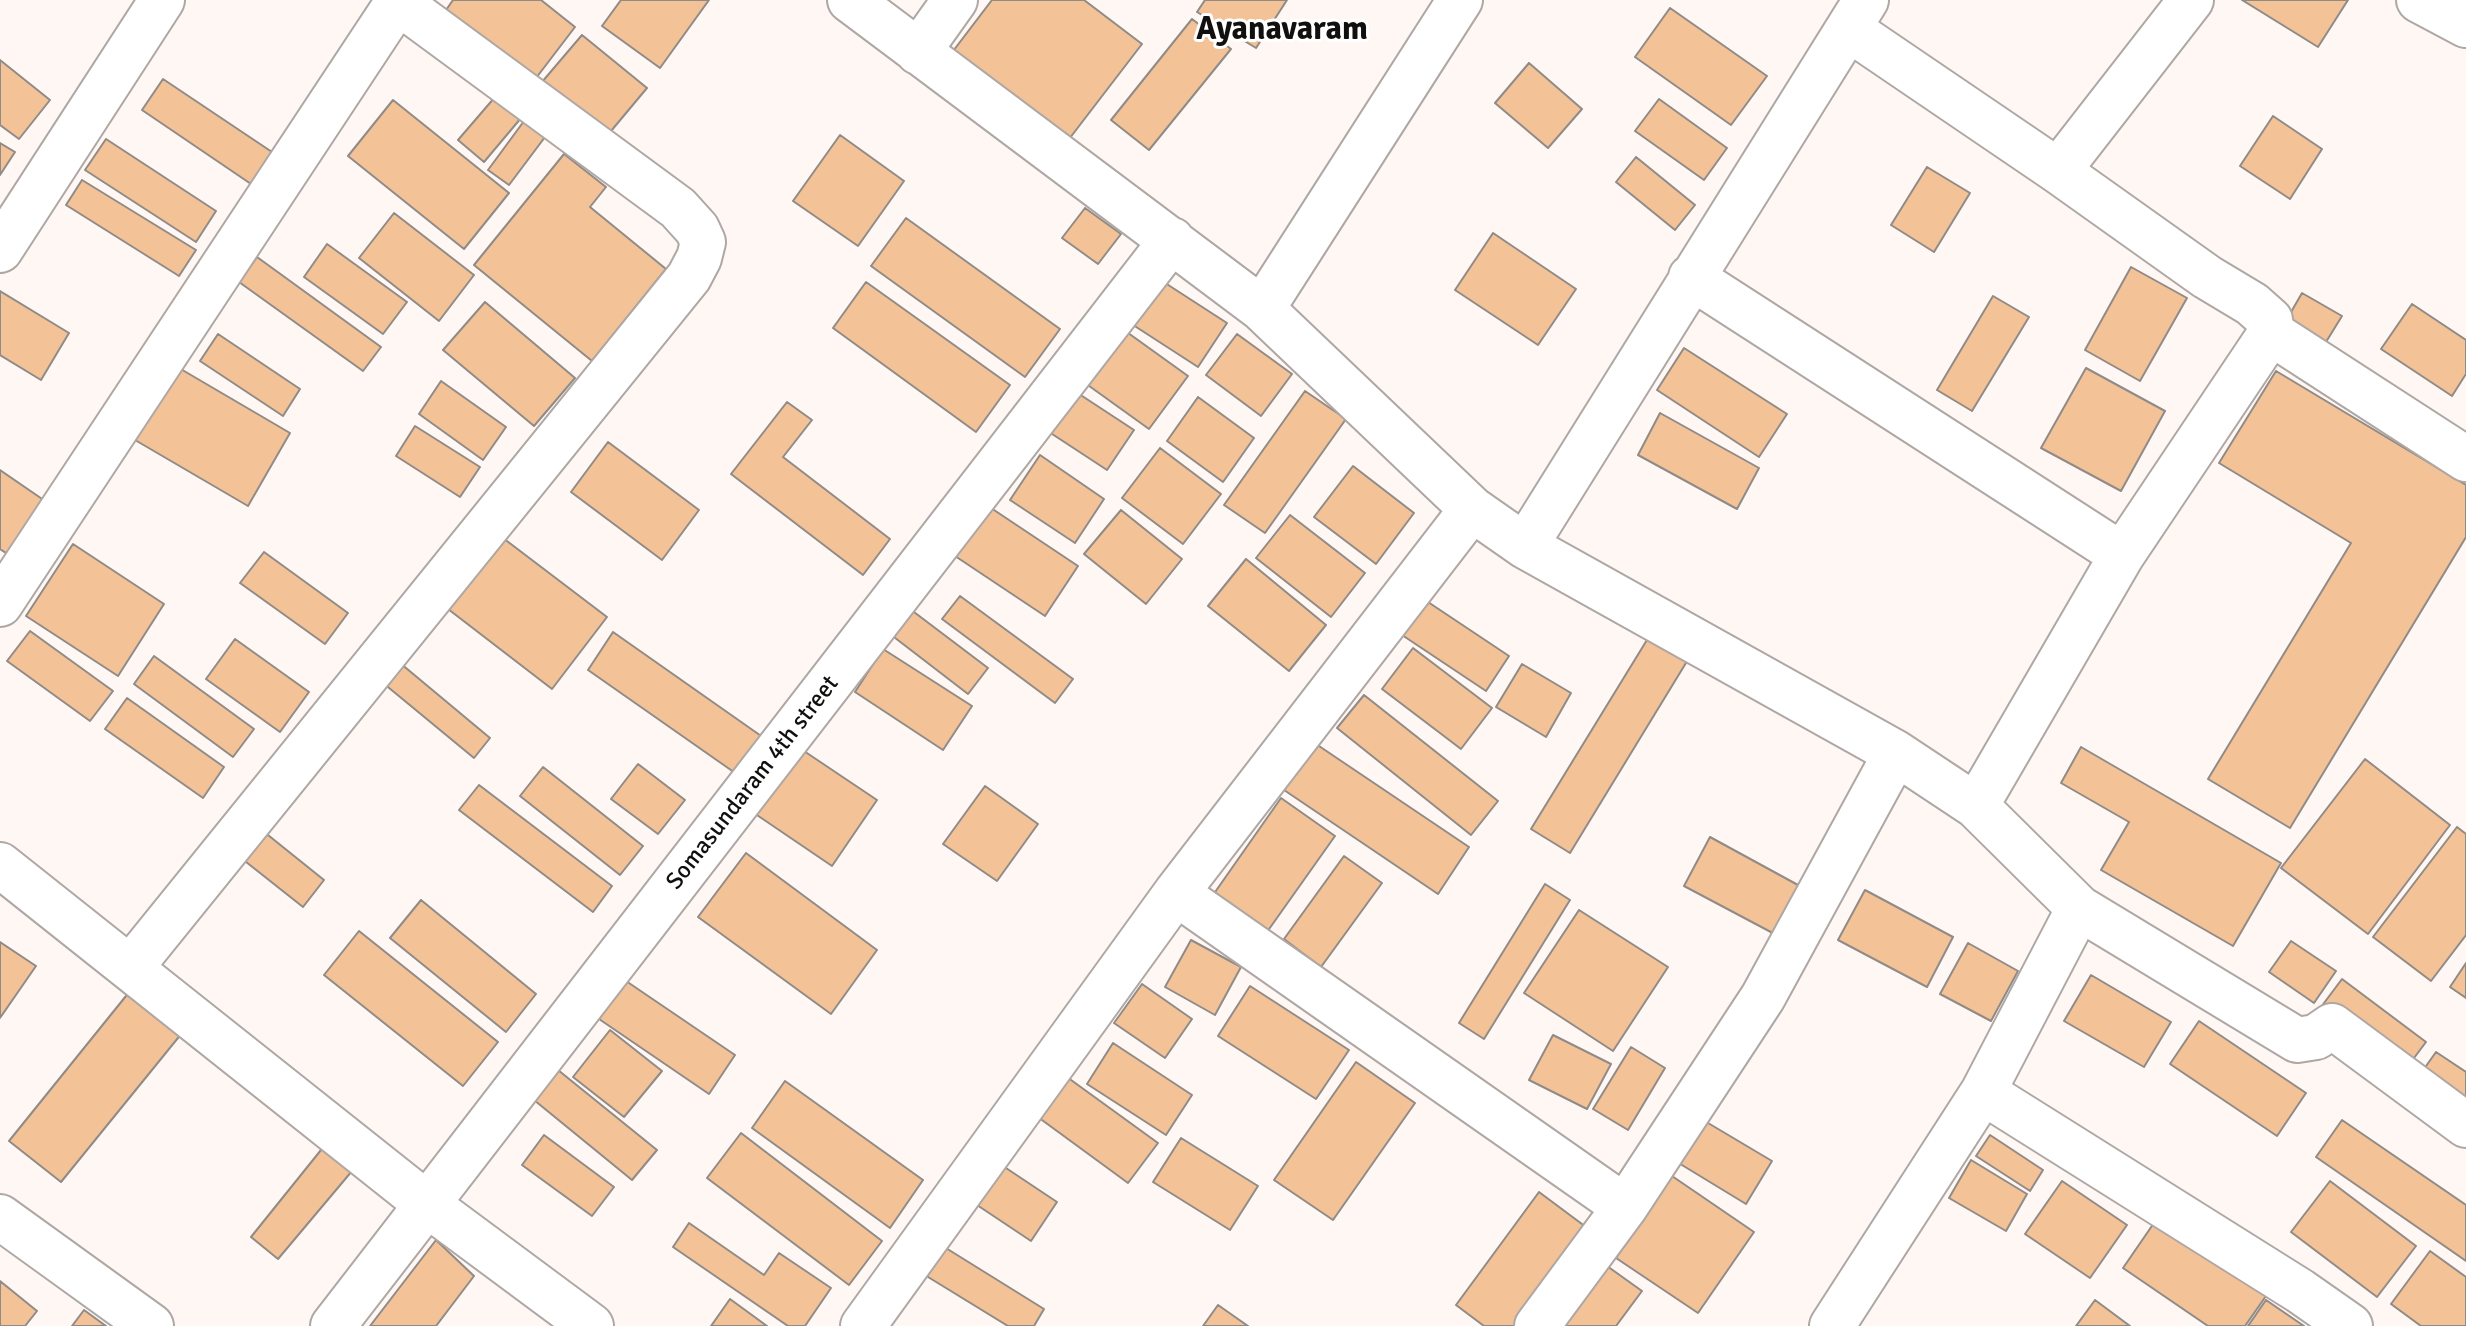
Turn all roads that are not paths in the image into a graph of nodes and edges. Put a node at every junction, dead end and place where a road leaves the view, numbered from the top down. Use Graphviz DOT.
graph roads {
  1 [pos="162,0"];
  2 [pos="850,0"];
  3 [pos="955,0"];
  4 [pos="1460,0"];
  5 [pos="2191,0"];
  6 [pos="2419,0"];
  7 [pos="399,1"];
  8 [pos="1857,14"];
  9 [pos="2466,25"];
  10 [pos="918,52"];
  11 [pos="2058,171"];
  12 [pos="1172,240"];
  13 [pos="0,250"];
  14 [pos="1691,277"];
  15 [pos="1262,309"];
  16 [pos="2273,339"];
  17 [pos="2466,459"];
  18 [pos="1472,509"];
  19 [pos="1525,546"];
  20 [pos="2122,555"];
  21 [pos="0,604"];
  22 [pos="1896,753"];
  23 [pos="1976,806"];
  24 [pos="0,865"];
  25 [pos="1176,893"];
  26 [pos="2079,908"];
  27 [pos="131,967"];
  28 [pos="1983,1092"];
  29 [pos="2466,1125"];
  30 [pos="428,1205"];
  31 [pos="1625,1207"];
  32 [pos="0,1217"];
  33 [pos="151,1326"];
  34 [pos="333,1326"];
  35 [pos="591,1326"];
  36 [pos="863,1326"];
  37 [pos="1537,1326"];
  38 [pos="1832,1326"];
  39 [pos="2350,1326"];
  1 -- 13 [label="street"];
  2 -- 10 [label="street"];
  3 -- 10 [label="street"];
  4 -- 15 [label="street"];
  5 -- 11 [label="street"];
  6 -- 9 [label="street"];
  7 -- 21 [label="street"];
  7 -- 27 [label="street"];
  8 -- 11 [label="street"];
  8 -- 14 [label="street"];
  10 -- 12 [label="street"];
  11 -- 16 [label="street"];
  12 -- 15 [label="street"];
  12 -- 30 [label="street, Somasundaram 4th street"];
  14 -- 19 [label="street"];
  14 -- 20 [label="street"];
  15 -- 18 [label="street"];
  16 -- 17 [label="street"];
  16 -- 20 [label="street"];
  18 -- 19 [label="street"];
  18 -- 25 [label="street"];
  19 -- 22 [label="street"];
  20 -- 23 [label="street"];
  22 -- 23 [label="street"];
  22 -- 31 [label="street"];
  23 -- 26 [label="street"];
  24 -- 27 [label="street"];
  25 -- 31 [label="street"];
  25 -- 36 [label="street"];
  26 -- 28 [label="street"];
  26 -- 29 [label="street"];
  27 -- 30 [label="street"];
  28 -- 38 [label="street"];
  28 -- 39 [label="street"];
  30 -- 34 [label="street, Somasundaram 4th street"];
  30 -- 35 [label="street"];
  31 -- 37 [label="street"];
  32 -- 33 [label="street"];
}
